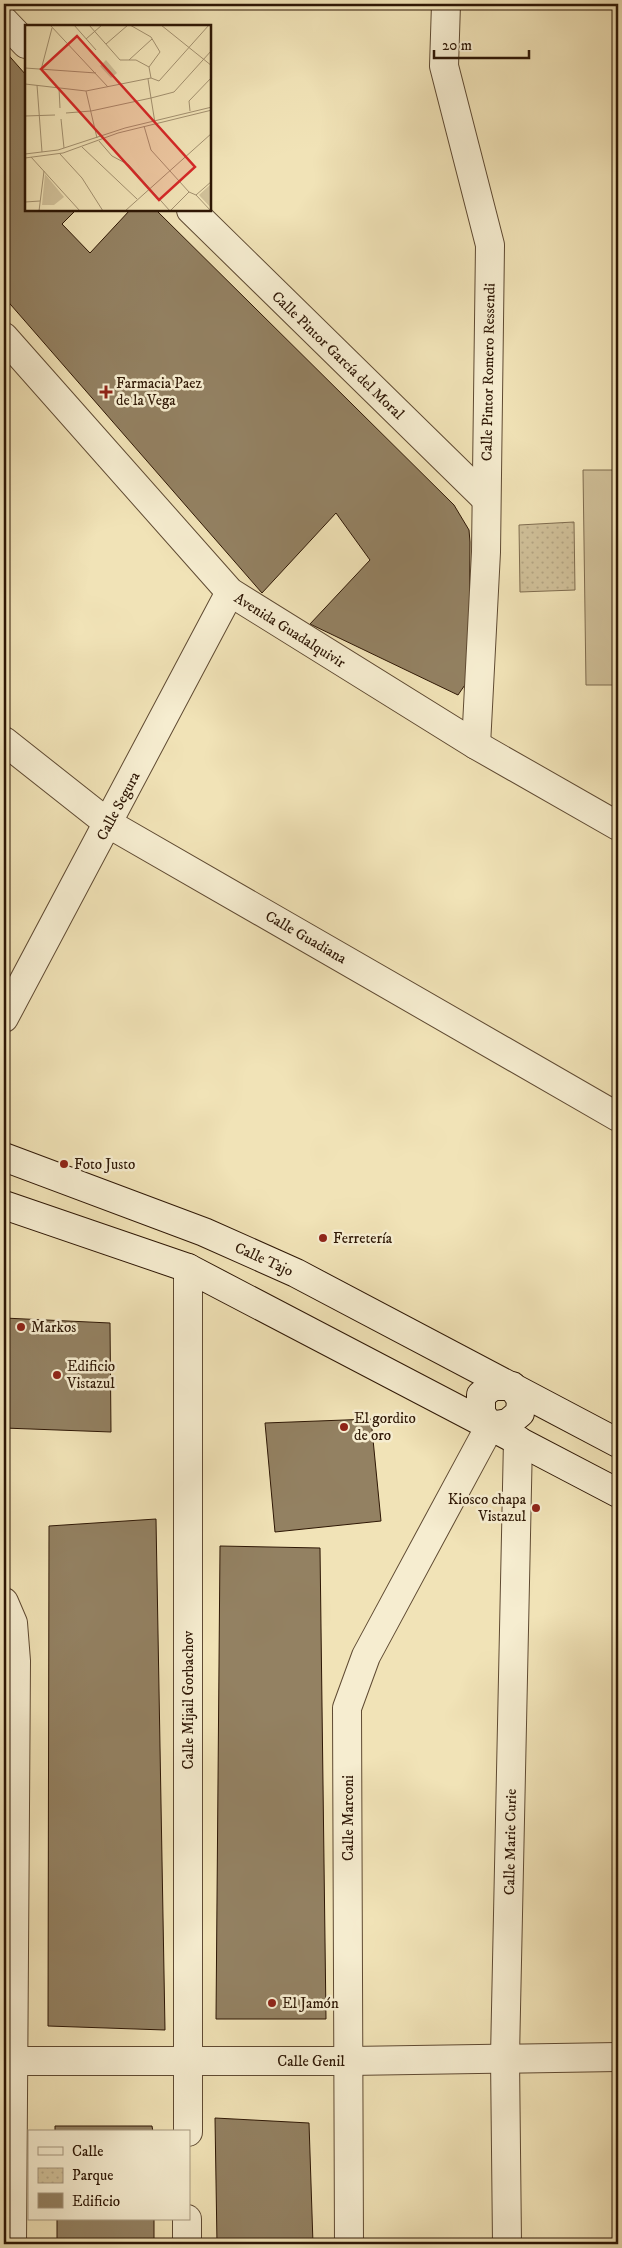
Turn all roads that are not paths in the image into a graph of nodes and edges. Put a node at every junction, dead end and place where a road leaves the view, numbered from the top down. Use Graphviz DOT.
graph roads {
  1 [pos="446,4"];
  2 [pos="4,21"];
  3 [pos="25,43"];
  4 [pos="192,211"];
  5 [pos="4,337"];
  6 [pos="486,499"];
  7 [pos="230,592"];
  8 [pos="4,741"];
  9 [pos="476,745"];
  10 [pos="109,824"];
  11 [pos="618,826"];
  12 [pos="4,1018"];
  13 [pos="618,1117"];
  14 [pos="4,1157"];
  15 [pos="4,1205"];
  16 [pos="188,1268"];
  17 [pos="512,1386"];
  18 [pos="490,1426"];
  19 [pos="518,1440"];
  20 [pos="618,1443"];
  21 [pos="616,1488"];
  22 [pos="4,1602"];
  23 [pos="505,2057"];
  24 [pos="618,2057"];
  25 [pos="8,2061"];
  26 [pos="189,2061"];
  27 [pos="350,2061"];
  28 [pos="188,2130"];
  29 [pos="187,2220"];
  30 [pos="12,2244"];
  31 [pos="187,2244"];
  32 [pos="350,2244"];
  33 [pos="507,2244"];
  1 -- 6 [label="street, Calle Pintor Romero Ressendi"];
  2 -- 3 [label="street"];
  4 -- 6 [label="street, Calle Pintor García del Moral"];
  5 -- 7 [label="street, Avenida Guadalquivir"];
  6 -- 9 [label="street, Calle Pintor Romero Ressendi"];
  7 -- 9 [label="street, Avenida Guadalquivir"];
  7 -- 10 [label="street, Calle Segura"];
  8 -- 10 [label="street, Calle Guadiana"];
  9 -- 11 [label="street, Avenida Guadalquivir"];
  10 -- 12 [label="street, Calle Segura"];
  10 -- 13 [label="street, Calle Guadiana"];
  14 -- 17 [label="street, Calle Tajo"];
  15 -- 16 [label="street"];
  16 -- 18 [label="street"];
  16 -- 26 [label="street, Calle Mijail Gorbachov"];
  17 -- 18 [label="street"];
  17 -- 20 [label="street, Calle Tajo"];
  18 -- 19 [label="street"];
  18 -- 27 [label="street, Calle Marconi"];
  19 -- 21 [label="street"];
  19 -- 23 [label="street, Calle Marie Curie"];
  22 -- 25 [label="street"];
  23 -- 24 [label="street, Calle Genil"];
  23 -- 27 [label="street, Calle Genil"];
  23 -- 33 [label="street, Calle Marie Curie"];
  25 -- 26 [label="street, Calle Genil"];
  25 -- 30 [label="street"];
  26 -- 27 [label="street, Calle Genil"];
  26 -- 28 [label="street, Calle Mijail Gorbachov"];
  27 -- 32 [label="street, Calle Marconi"];
  29 -- 31 [label="street"];
}
